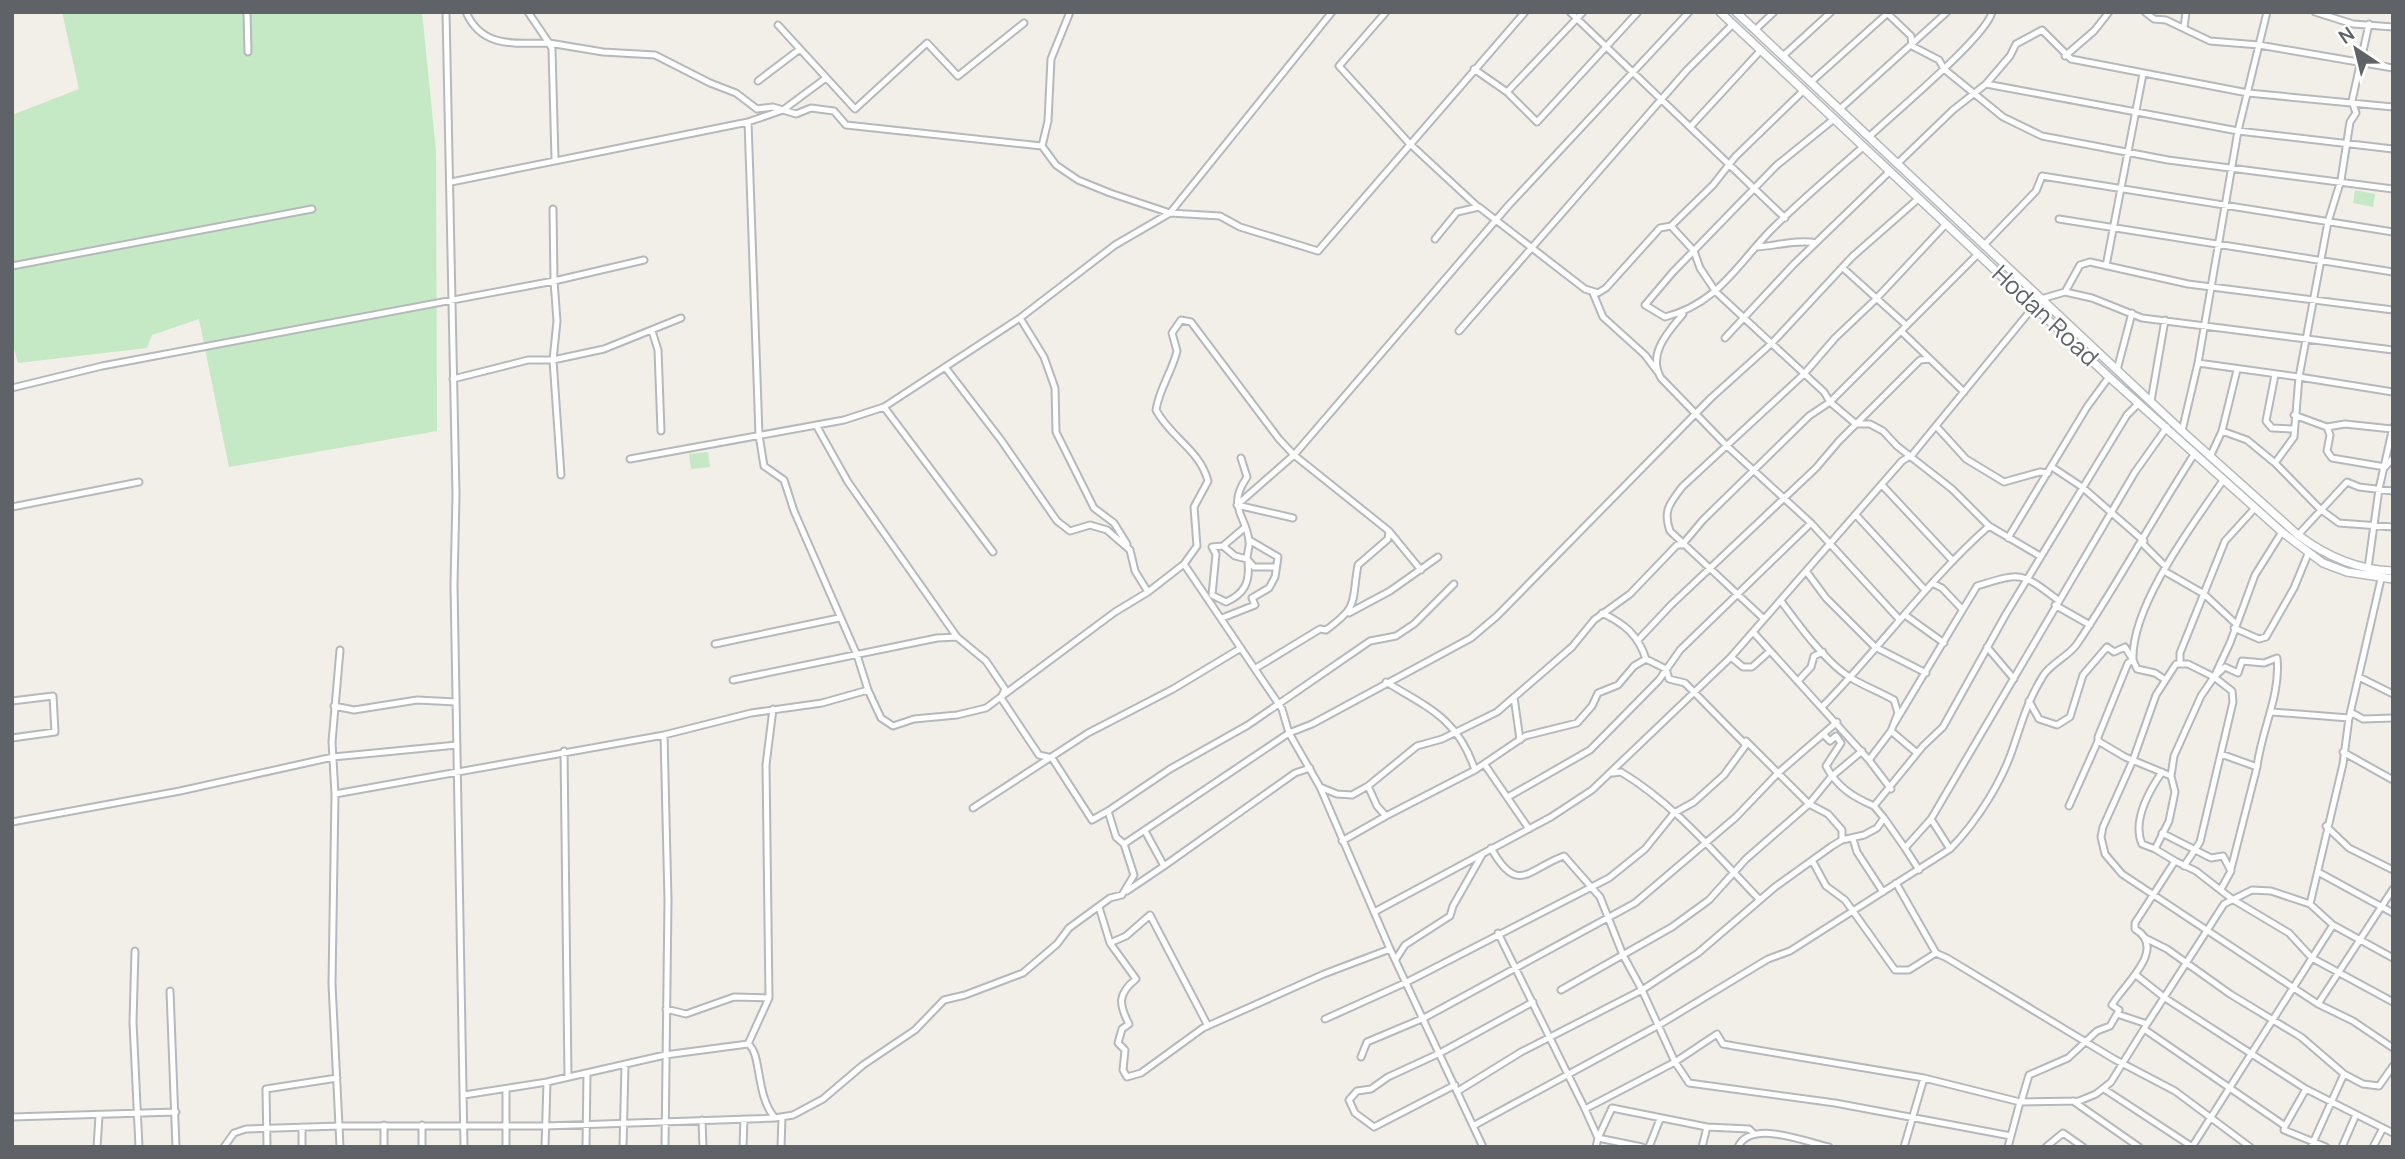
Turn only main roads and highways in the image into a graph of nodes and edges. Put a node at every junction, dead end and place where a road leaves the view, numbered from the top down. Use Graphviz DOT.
graph roads {
  1 [pos="1720,12"];
  2 [pos="1736,12"];
  3 [pos="2393,571"];
  4 [pos="2393,579"];
  1 -- 4 [label="main road, Hodan Road"];
  2 -- 3 [label="main road, Hodan Road"];
}
